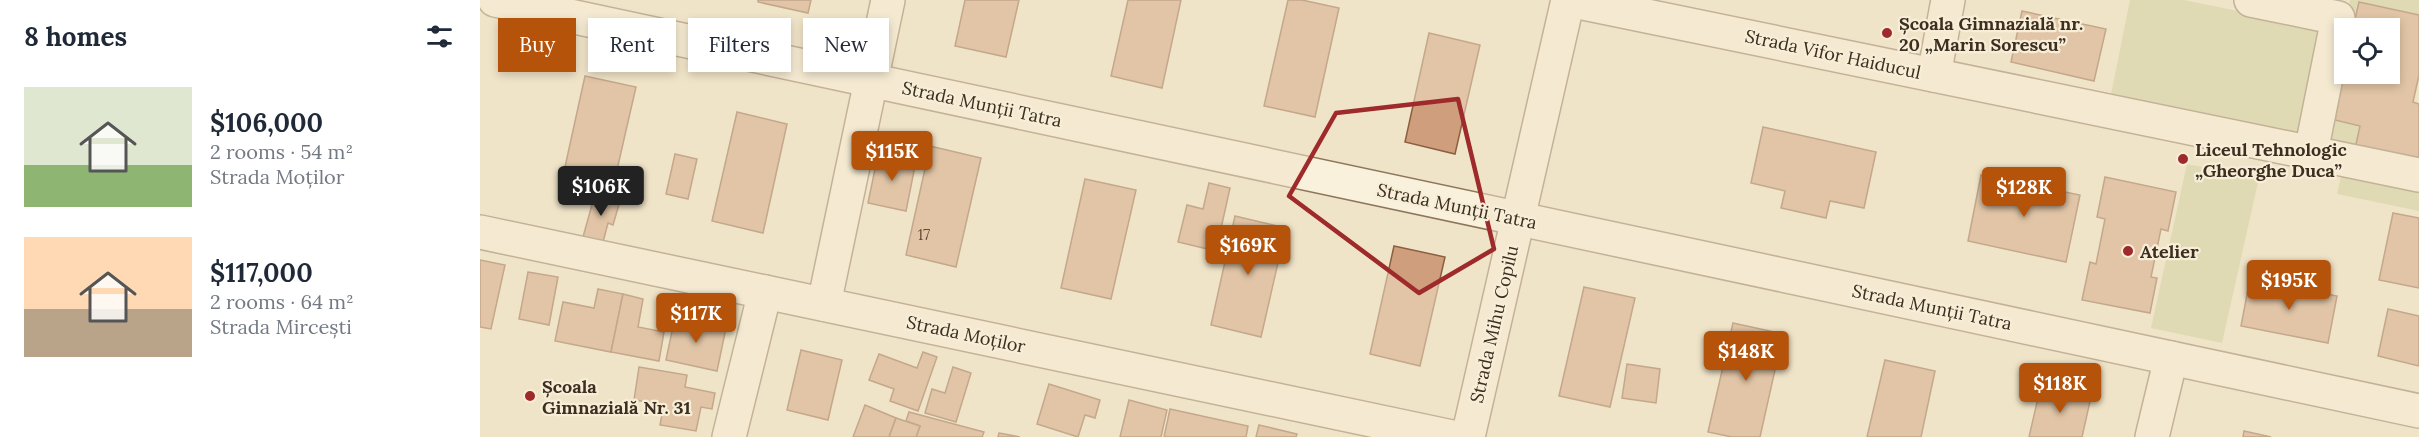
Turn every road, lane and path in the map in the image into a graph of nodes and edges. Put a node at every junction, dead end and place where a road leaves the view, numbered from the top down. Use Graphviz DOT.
graph roads {
  1 [pos="495,0"];
  2 [pos="888,0"];
  3 [pos="1569,0"];
  4 [pos="1948,0"];
  5 [pos="2251,0"];
  6 [pos="2339,9"];
  7 [pos="1934,75"];
  8 [pos="871,80"];
  9 [pos="2311,152"];
  10 [pos="2419,175"];
  11 [pos="1518,219"];
  12 [pos="480,232"];
  13 [pos="765,292"];
  14 [pos="824,304"];
  15 [pos="2170,358"];
  16 [pos="2419,411"];
  17 [pos="736,435"];
  18 [pos="1452,437"];
  19 [pos="1468,437"];
  20 [pos="2152,437"];
  1 -- 8 [label="street, Strada Munții Tatra"];
  2 -- 8 [label="street"];
  3 -- 7 [label="street, Strada Vifor Haiducul"];
  3 -- 11 [label="street, Strada Mihu Copilu"];
  4 -- 7 [label="street"];
  5 -- 6 [label="street"];
  6 -- 9 [label="street"];
  7 -- 9 [label="street, Strada Vifor Haiducul"];
  8 -- 11 [label="street, Strada Munții Tatra"];
  8 -- 14 [label="street"];
  9 -- 10 [label="street, Strada Vifor Haiducul"];
  11 -- 15 [label="street, Strada Munții Tatra"];
  11 -- 19 [label="street, Strada Mihu Copilu"];
  12 -- 13 [label="street, Strada Moților"];
  13 -- 14 [label="street, Strada Moților"];
  13 -- 17 [label="street"];
  14 -- 18 [label="street, Strada Moților"];
  15 -- 16 [label="street, Strada Munții Tatra"];
  15 -- 20 [label="street"];
}
